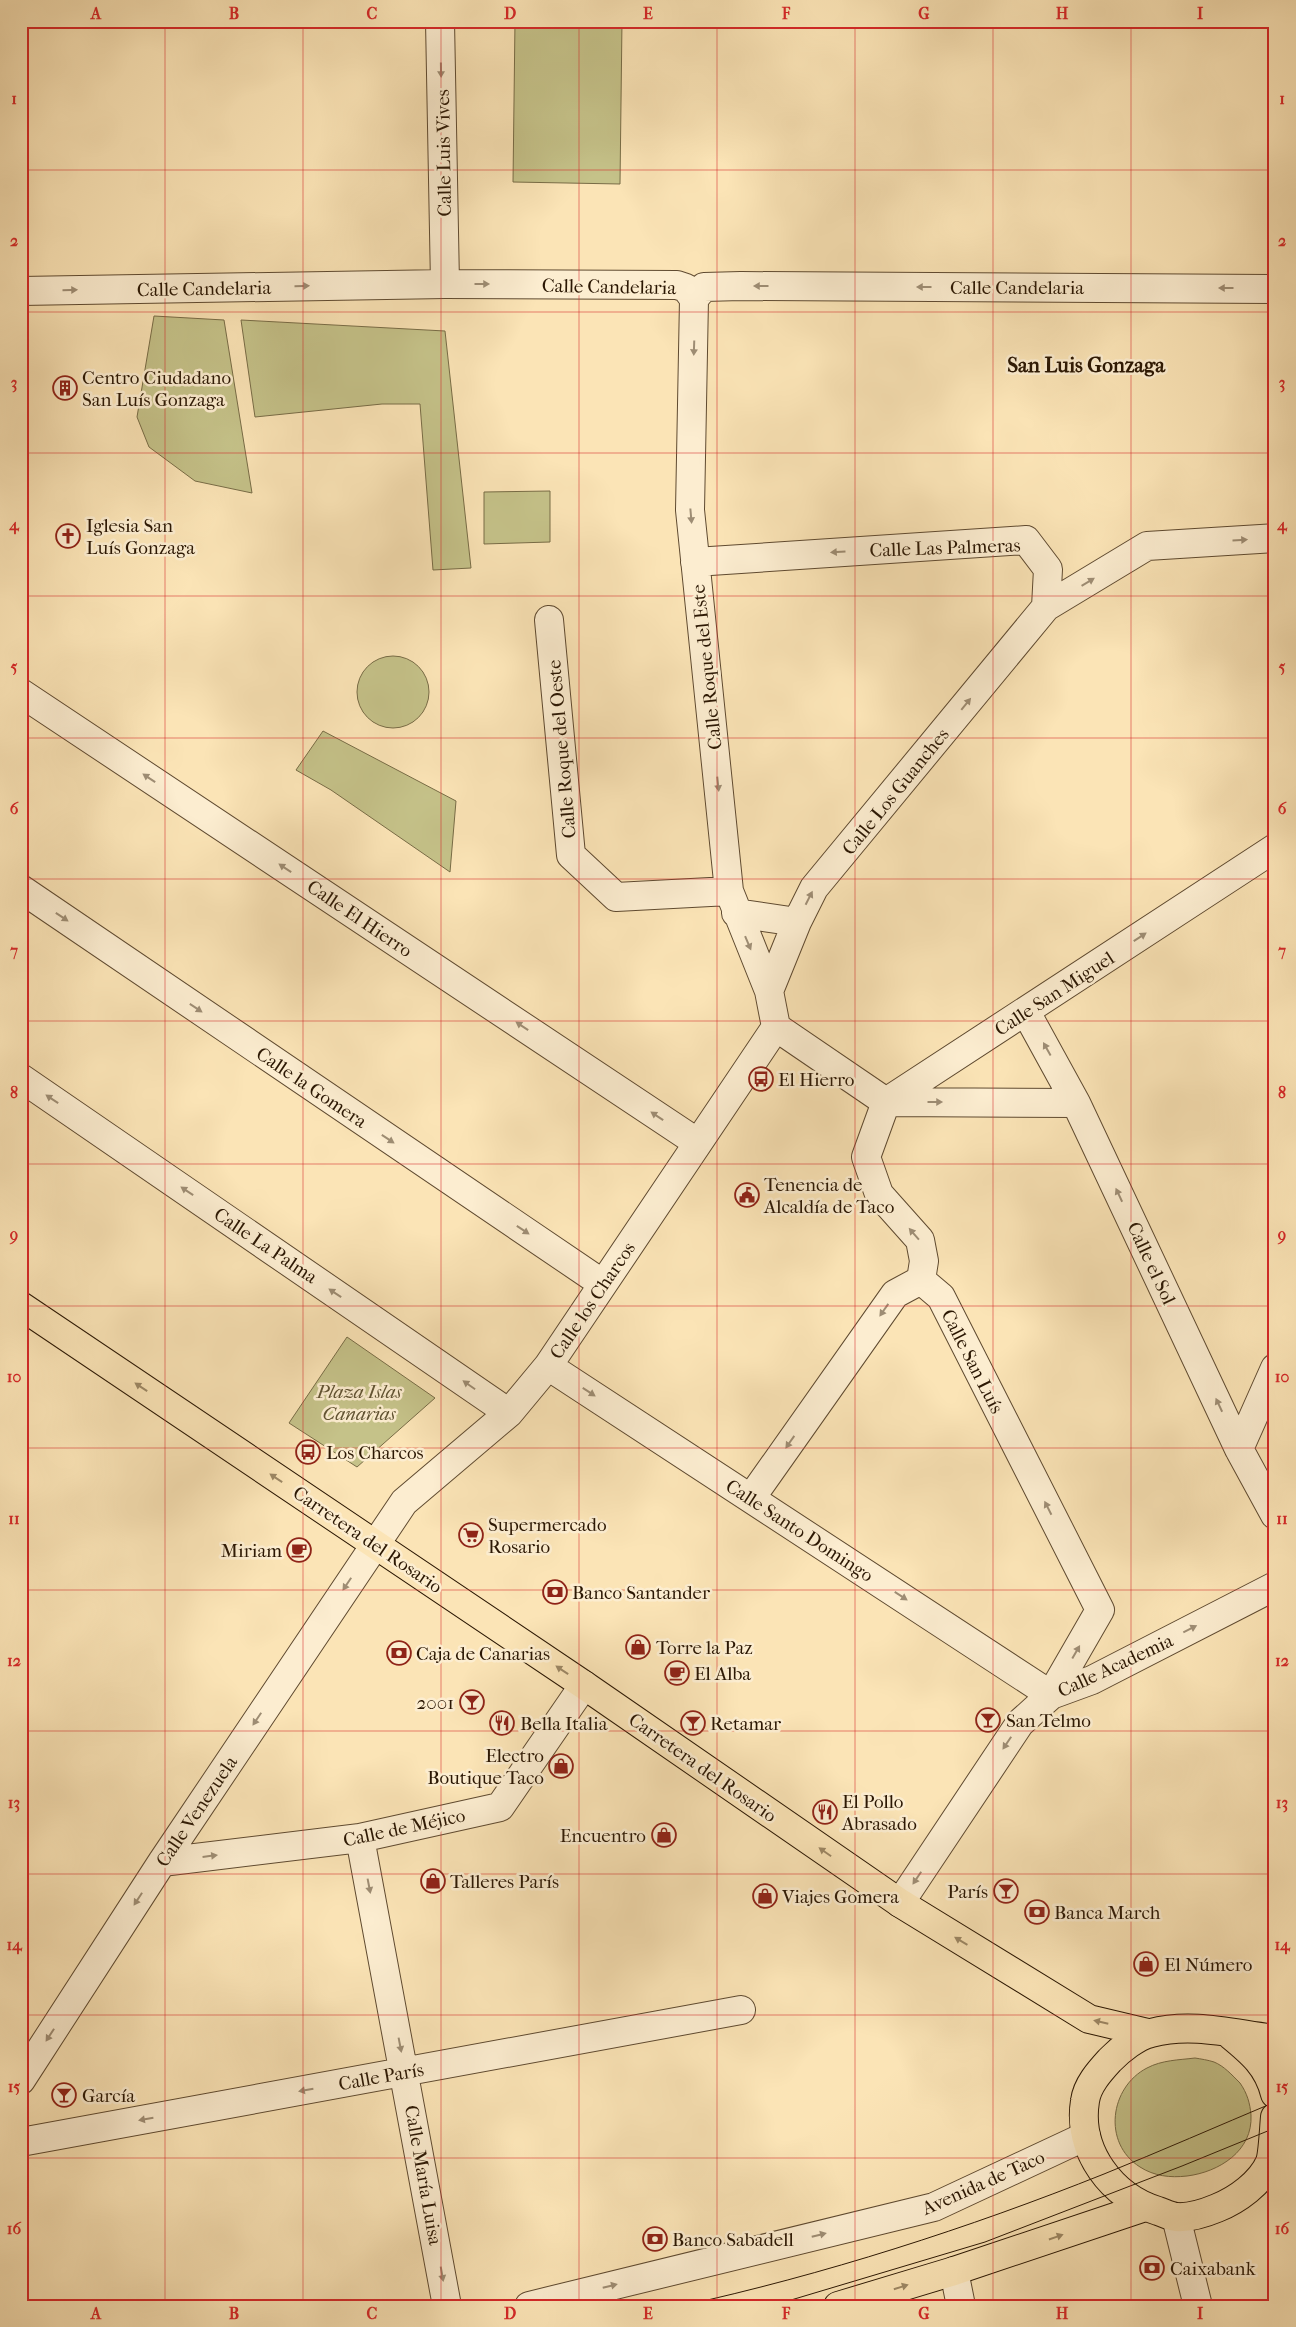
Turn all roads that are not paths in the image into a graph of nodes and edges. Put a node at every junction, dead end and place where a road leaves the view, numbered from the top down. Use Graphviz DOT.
graph roads {
  1 [pos="440,21"];
  2 [pos="445,284"];
  3 [pos="1275,288"];
  4 [pos="21,290"];
  5 [pos="694,299"];
  6 [pos="1275,538"];
  7 [pos="695,562"];
  8 [pos="1046,607"];
  9 [pos="549,620"];
  10 [pos="21,693"];
  11 [pos="1275,848"];
  12 [pos="21,889"];
  13 [pos="732,902"];
  14 [pos="797,922"];
  15 [pos="769,991"];
  16 [pos="1026,1012"];
  17 [pos="776,1026"];
  18 [pos="21,1078"];
  19 [pos="886,1102"];
  20 [pos="1076,1103"];
  21 [pos="698,1143"];
  22 [pos="921,1280"];
  23 [pos="603,1284"];
  24 [pos="21,1306"];
  25 [pos="548,1366"];
  26 [pos="1275,1368"];
  27 [pos="509,1413"];
  28 [pos="1239,1449"];
  29 [pos="751,1498"];
  30 [pos="1275,1516"];
  31 [pos="374,1544"];
  32 [pos="1275,1586"];
  33 [pos="584,1686"];
  34 [pos="1052,1695"];
  35 [pos="360,1838"];
  36 [pos="162,1862"];
  37 [pos="900,1903"];
  38 [pos="741,2010"];
  39 [pos="1148,2033"];
  40 [pos="1228,2033"];
  41 [pos="1275,2039"];
  42 [pos="405,2072"];
  43 [pos="21,2080"];
  44 [pos="1275,2094"];
  45 [pos="1275,2116"];
  46 [pos="1086,2136"];
  47 [pos="21,2142"];
  48 [pos="1272,2160"];
  49 [pos="1145,2207"];
  50 [pos="1176,2217"];
  51 [pos="954,2271"];
  52 [pos="447,2306"];
  53 [pos="528,2306"];
  54 [pos="838,2306"];
  55 [pos="961,2306"];
  56 [pos="1198,2306"];
  1 -- 2 [label="street, Calle Luis Vives, one-way"];
  4 -- 2 [label="street, Calle Candelaria, one-way"];
  2 -- 5 [label="street, Calle Candelaria, one-way"];
  3 -- 5 [label="street, Calle Candelaria, one-way"];
  5 -- 7 [label="street, Calle Roque del Este, one-way"];
  8 -- 6 [label="street, one-way"];
  8 -- 7 [label="street, Calle Las Palmeras, one-way"];
  7 -- 13 [label="street, Calle Roque del Este, one-way"];
  14 -- 8 [label="street, Calle Los Guanches, one-way"];
  9 -- 13 [label="street, Calle Roque del Oeste"];
  21 -- 10 [label="street, Calle El Hierro, one-way"];
  16 -- 11 [label="street, Calle San Miguel, one-way"];
  12 -- 23 [label="street, Calle la Gomera, one-way"];
  13 -- 14 [label="street, Calle Roque del Oeste"];
  13 -- 15 [label="street, Calle Roque del Este, one-way"];
  14 -- 15 [label="street, Calle Los Guanches"];
  15 -- 17 [label="street, Calle Roque del Este"];
  16 -- 19 [label="street, Calle San Miguel"];
  20 -- 16 [label="street, Calle el Sol, one-way"];
  17 -- 19 [label="street"];
  17 -- 21 [label="street, Calle los Charcos"];
  27 -- 18 [label="street, Calle La Palma, one-way"];
  19 -- 20 [label="street, one-way"];
  22 -- 19 [label="street, one-way"];
  28 -- 20 [label="street, Calle el Sol, one-way"];
  21 -- 23 [label="street, Calle los Charcos"];
  22 -- 29 [label="street, one-way"];
  34 -- 22 [label="street, Calle San Luís, one-way"];
  23 -- 25 [label="street, Calle los Charcos"];
  31 -- 24 [label="main road, Carretera del Rosario, one-way"];
  25 -- 27 [label="street, Calle los Charcos"];
  25 -- 29 [label="street, Calle Santo Domingo, one-way"];
  26 -- 28 [label="street"];
  27 -- 31 [label="street, Calle los Charcos"];
  28 -- 30 [label="street, Calle el Sol"];
  29 -- 34 [label="street, Calle Santo Domingo, one-way"];
  33 -- 31 [label="main road, Carretera del Rosario, one-way"];
  31 -- 36 [label="street, Calle Venezuela, one-way"];
  34 -- 32 [label="street, Calle Academia, one-way"];
  33 -- 35 [label="street, Calle de Méjico"];
  37 -- 33 [label="main road, Carretera del Rosario, one-way"];
  34 -- 37 [label="street, Calle Academia, one-way"];
  36 -- 35 [label="street, Calle de Méjico, one-way"];
  35 -- 42 [label="street, Calle María Luisa, one-way"];
  36 -- 43 [label="street, Calle Venezuela, one-way"];
  39 -- 37 [label="main road, Carretera del Rosario, one-way"];
  38 -- 42 [label="street, Calle París"];
  39 -- 40 [label="main road"];
  39 -- 46 [label="main road"];
  40 -- 41 [label="main road"];
  40 -- 44 [label="main road"];
  42 -- 47 [label="street, Calle París, one-way"];
  42 -- 52 [label="street, Calle María Luisa, one-way"];
  45 -- 48 [label="main road"];
  46 -- 49 [label="main road"];
  53 -- 46 [label="street, Avenida de Taco, one-way"];
  48 -- 50 [label="main road"];
  49 -- 50 [label="main road"];
  51 -- 49 [label="main road, one-way"];
  50 -- 56 [label="street"];
  54 -- 51 [label="main road, one-way"];
  51 -- 55 [label="street"];
}
